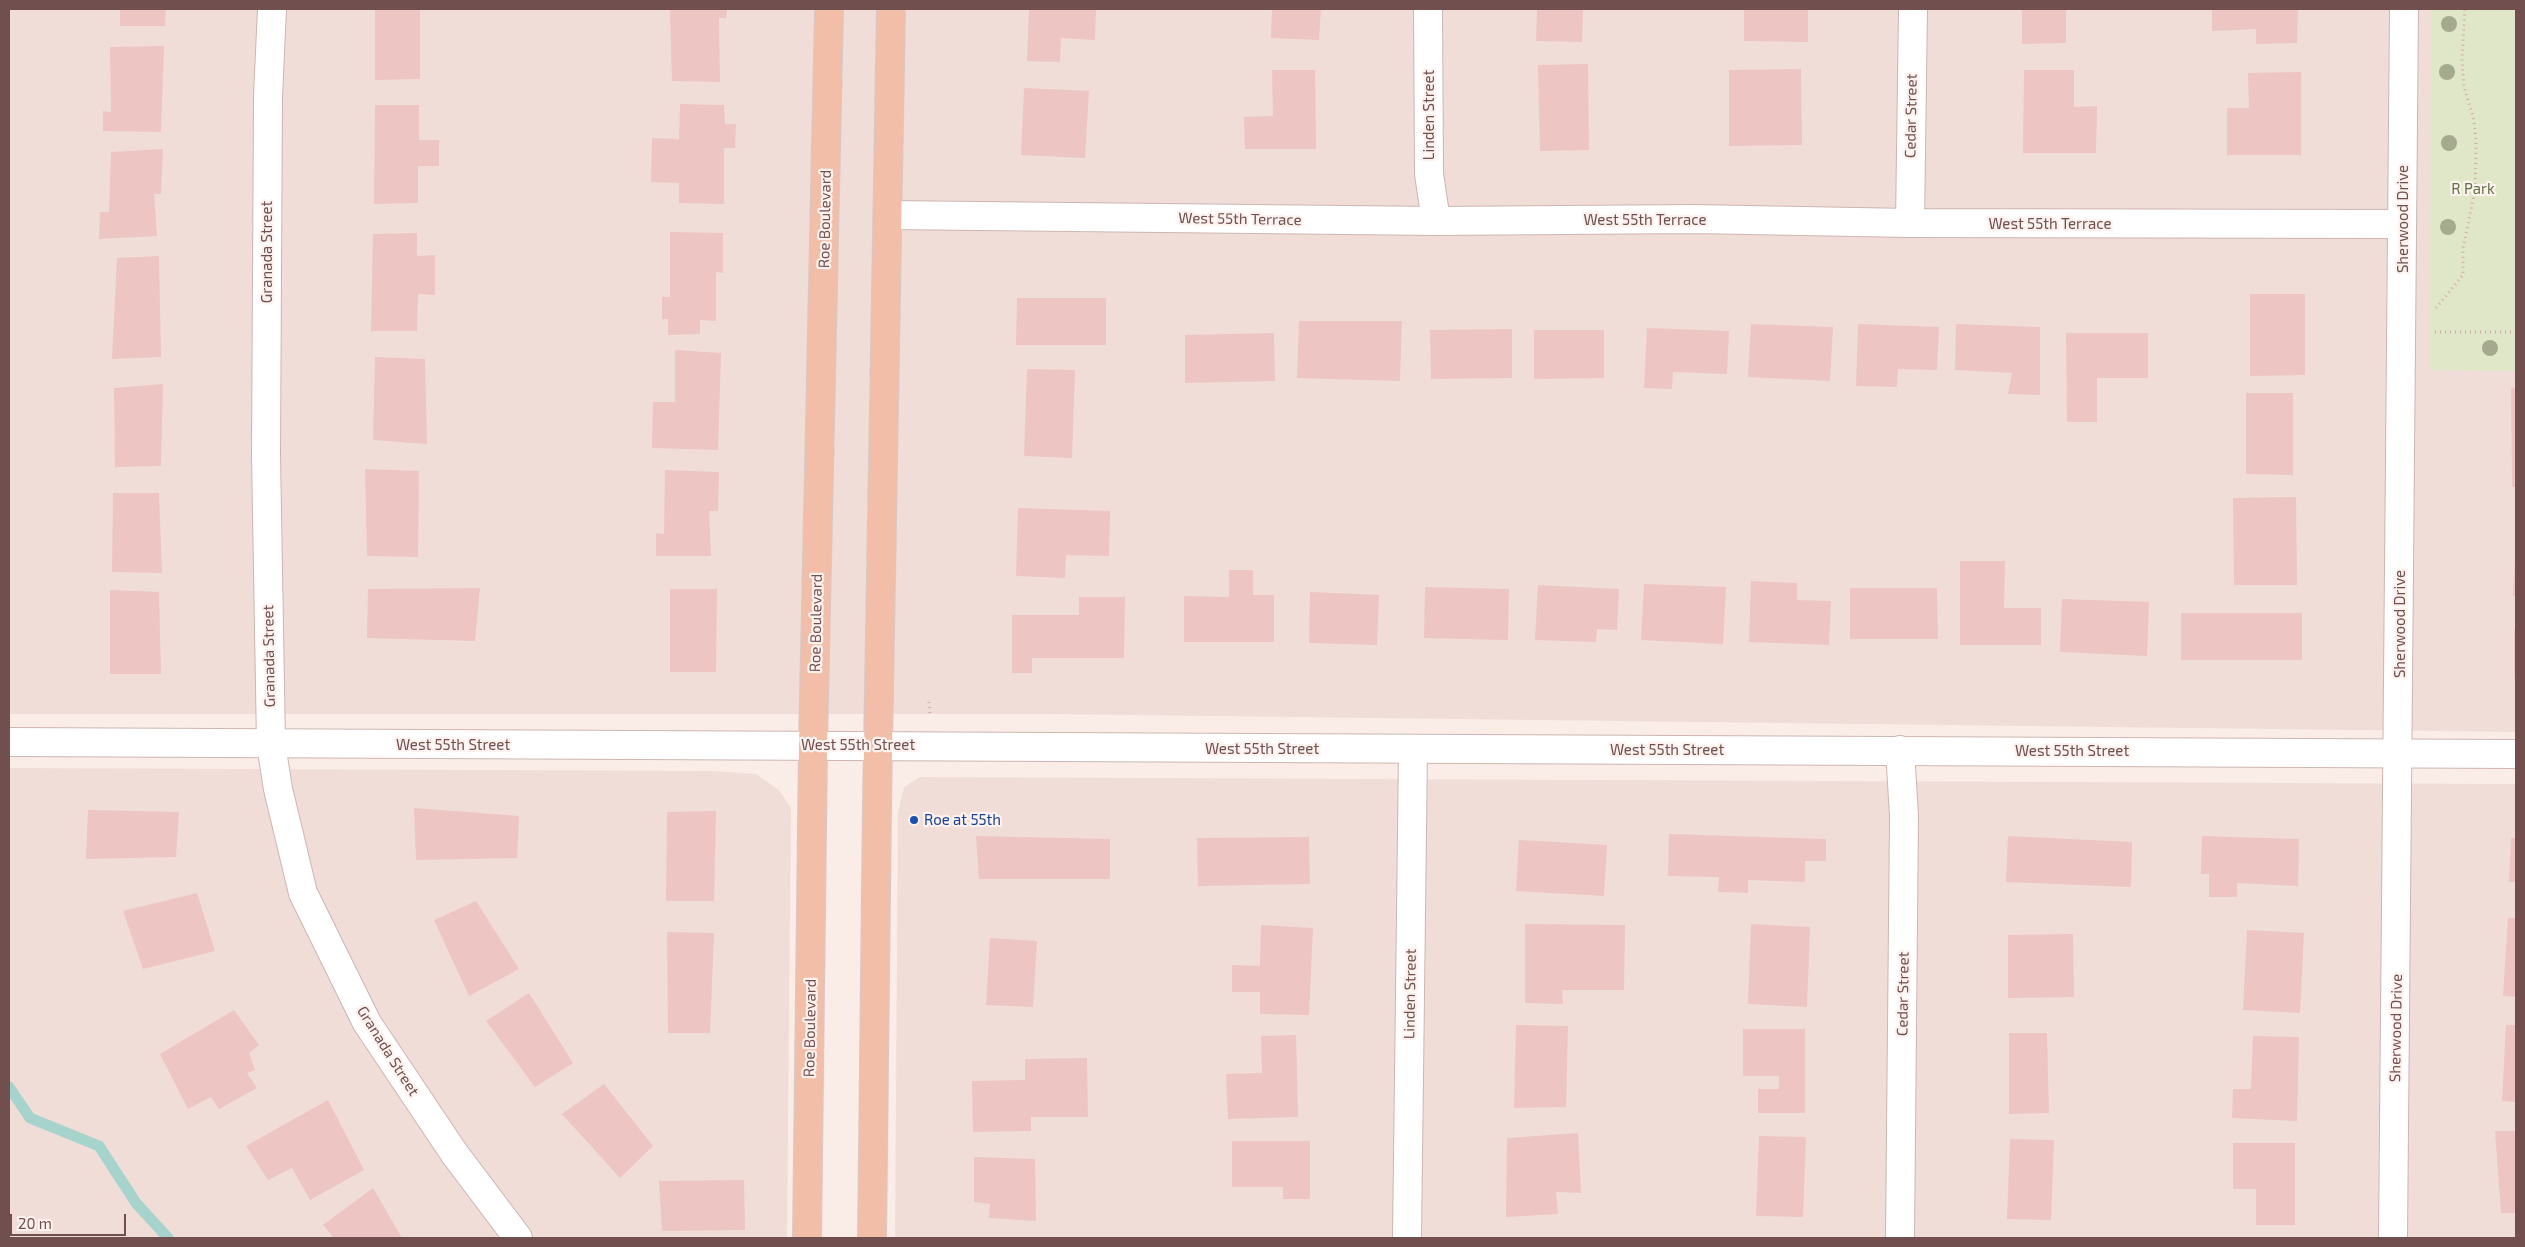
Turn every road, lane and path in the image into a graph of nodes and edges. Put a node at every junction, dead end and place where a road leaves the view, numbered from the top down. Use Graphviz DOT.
graph roads {
  1 [pos="272,9"];
  2 [pos="829,9"];
  3 [pos="891,9"];
  4 [pos="1428,9"];
  5 [pos="1913,9"];
  6 [pos="2404,9"];
  7 [pos="2464,9"];
  8 [pos="888,215"];
  9 [pos="1436,221"];
  10 [pos="1910,223"];
  11 [pos="2402,224"];
  12 [pos="2435,310"];
  13 [pos="2433,325"];
  14 [pos="2516,332"];
  15 [pos="9,742"];
  16 [pos="271,744"];
  17 [pos="814,745"];
  18 [pos="878,745"];
  19 [pos="1413,750"];
  20 [pos="1900,750"];
  21 [pos="2399,754"];
  22 [pos="2516,754"];
  23 [pos="518,1238"];
  24 [pos="807,1238"];
  25 [pos="872,1238"];
  26 [pos="1407,1238"];
  27 [pos="1900,1238"];
  28 [pos="2393,1238"];
  1 -- 16 [label="street, Granada Street"];
  2 -- 17 [label="main road, Roe Boulevard"];
  3 -- 8 [label="main road"];
  4 -- 9 [label="street, Linden Street"];
  5 -- 10 [label="street, Cedar Street"];
  6 -- 11 [label="street, Sherwood Drive"];
  7 -- 12 [label="path"];
  8 -- 9 [label="street, West 55th Terrace"];
  8 -- 18 [label="main road"];
  9 -- 10 [label="street, West 55th Terrace"];
  10 -- 11 [label="street, West 55th Terrace"];
  11 -- 21 [label="street, Sherwood Drive"];
  13 -- 14 [label="path"];
  15 -- 16 [label="street, West 55th Street"];
  16 -- 17 [label="street, West 55th Street"];
  16 -- 23 [label="street, Granada Street"];
  17 -- 18 [label="street, West 55th Street"];
  17 -- 24 [label="main road, Roe Boulevard"];
  18 -- 19 [label="street, West 55th Street"];
  18 -- 25 [label="main road"];
  19 -- 20 [label="street, West 55th Street"];
  19 -- 26 [label="street, Linden Street"];
  20 -- 21 [label="street, West 55th Street"];
  20 -- 27 [label="street, Cedar Street"];
  21 -- 22 [label="street, West 55th Street"];
  21 -- 28 [label="street, Sherwood Drive"];
}
